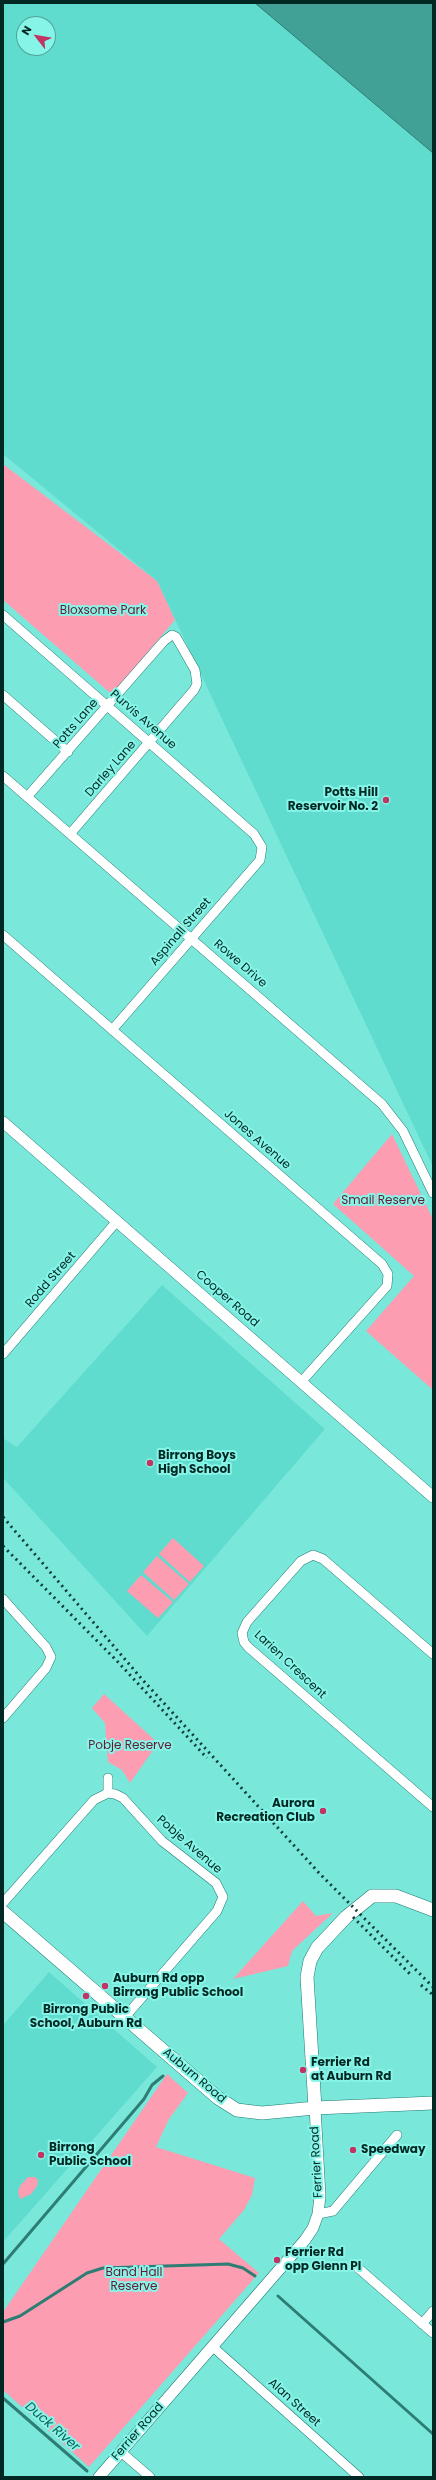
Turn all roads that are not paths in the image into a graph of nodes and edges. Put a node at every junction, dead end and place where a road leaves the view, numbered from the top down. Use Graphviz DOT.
graph roads {
  1 [pos="3,615"];
  2 [pos="188,658"];
  3 [pos="3,695"];
  4 [pos="107,705"];
  5 [pos="150,742"];
  6 [pos="68,752"];
  7 [pos="3,776"];
  8 [pos="27,797"];
  9 [pos="70,834"];
  10 [pos="262,847"];
  11 [pos="3,935"];
  12 [pos="191,938"];
  13 [pos="112,1030"];
  14 [pos="3,1122"];
  15 [pos="433,1193"];
  16 [pos="117,1221"];
  17 [pos="3,1354"];
  18 [pos="302,1381"];
  19 [pos="433,1497"];
  20 [pos="3,1599"];
  21 [pos="433,1654"];
  22 [pos="3,1718"];
  23 [pos="108,1778"];
  24 [pos="108,1793"];
  25 [pos="433,1807"];
  26 [pos="3,1910"];
  27 [pos="433,1910"];
  28 [pos="125,2018"];
  29 [pos="433,2103"];
  30 [pos="315,2108"];
  31 [pos="397,2135"];
  32 [pos="318,2214"];
  33 [pos="357,2267"];
  34 [pos="433,2311"];
  35 [pos="422,2324"];
  36 [pos="433,2332"];
  37 [pos="213,2347"];
  38 [pos="121,2452"];
  39 [pos="99,2477"];
  40 [pos="150,2477"];
  41 [pos="359,2477"];
  1 -- 4 [label="street, Purvis Avenue"];
  2 -- 4 [label="street, Potts Lane"];
  2 -- 5 [label="street, Darley Lane"];
  3 -- 6 [label="street"];
  4 -- 5 [label="street, Purvis Avenue"];
  4 -- 6 [label="street, Potts Lane"];
  5 -- 9 [label="street, Darley Lane"];
  5 -- 10 [label="street, Purvis Avenue"];
  6 -- 8 [label="street, Potts Lane"];
  7 -- 8 [label="street, Rowe Drive"];
  8 -- 9 [label="street, Rowe Drive"];
  9 -- 12 [label="street, Rowe Drive"];
  10 -- 12 [label="street, Aspinall Street"];
  11 -- 13 [label="street, Jones Avenue"];
  12 -- 13 [label="street, Aspinall Street"];
  12 -- 15 [label="street, Rowe Drive"];
  13 -- 18 [label="street, Jones Avenue"];
  14 -- 16 [label="street, Cooper Road"];
  16 -- 17 [label="street, Rodd Street"];
  16 -- 18 [label="street, Cooper Road"];
  18 -- 19 [label="street, Cooper Road"];
  20 -- 22 [label="street"];
  21 -- 25 [label="street, Larien Crescent"];
  23 -- 24 [label="street"];
  24 -- 26 [label="street"];
  24 -- 28 [label="street, Pobje Avenue"];
  26 -- 28 [label="main road, Auburn Road"];
  27 -- 30 [label="main road, Ferrier Road"];
  28 -- 30 [label="main road, Auburn Road"];
  29 -- 30 [label="main road, Auburn Road"];
  30 -- 32 [label="street, Ferrier Road"];
  31 -- 32 [label="street"];
  32 -- 37 [label="street, Ferrier Road"];
  33 -- 35 [label="street"];
  34 -- 35 [label="street"];
  35 -- 36 [label="street"];
  37 -- 38 [label="street, Ferrier Road"];
  37 -- 41 [label="street, Alan Street"];
  38 -- 39 [label="street, Ferrier Road"];
  38 -- 40 [label="street"];
}
